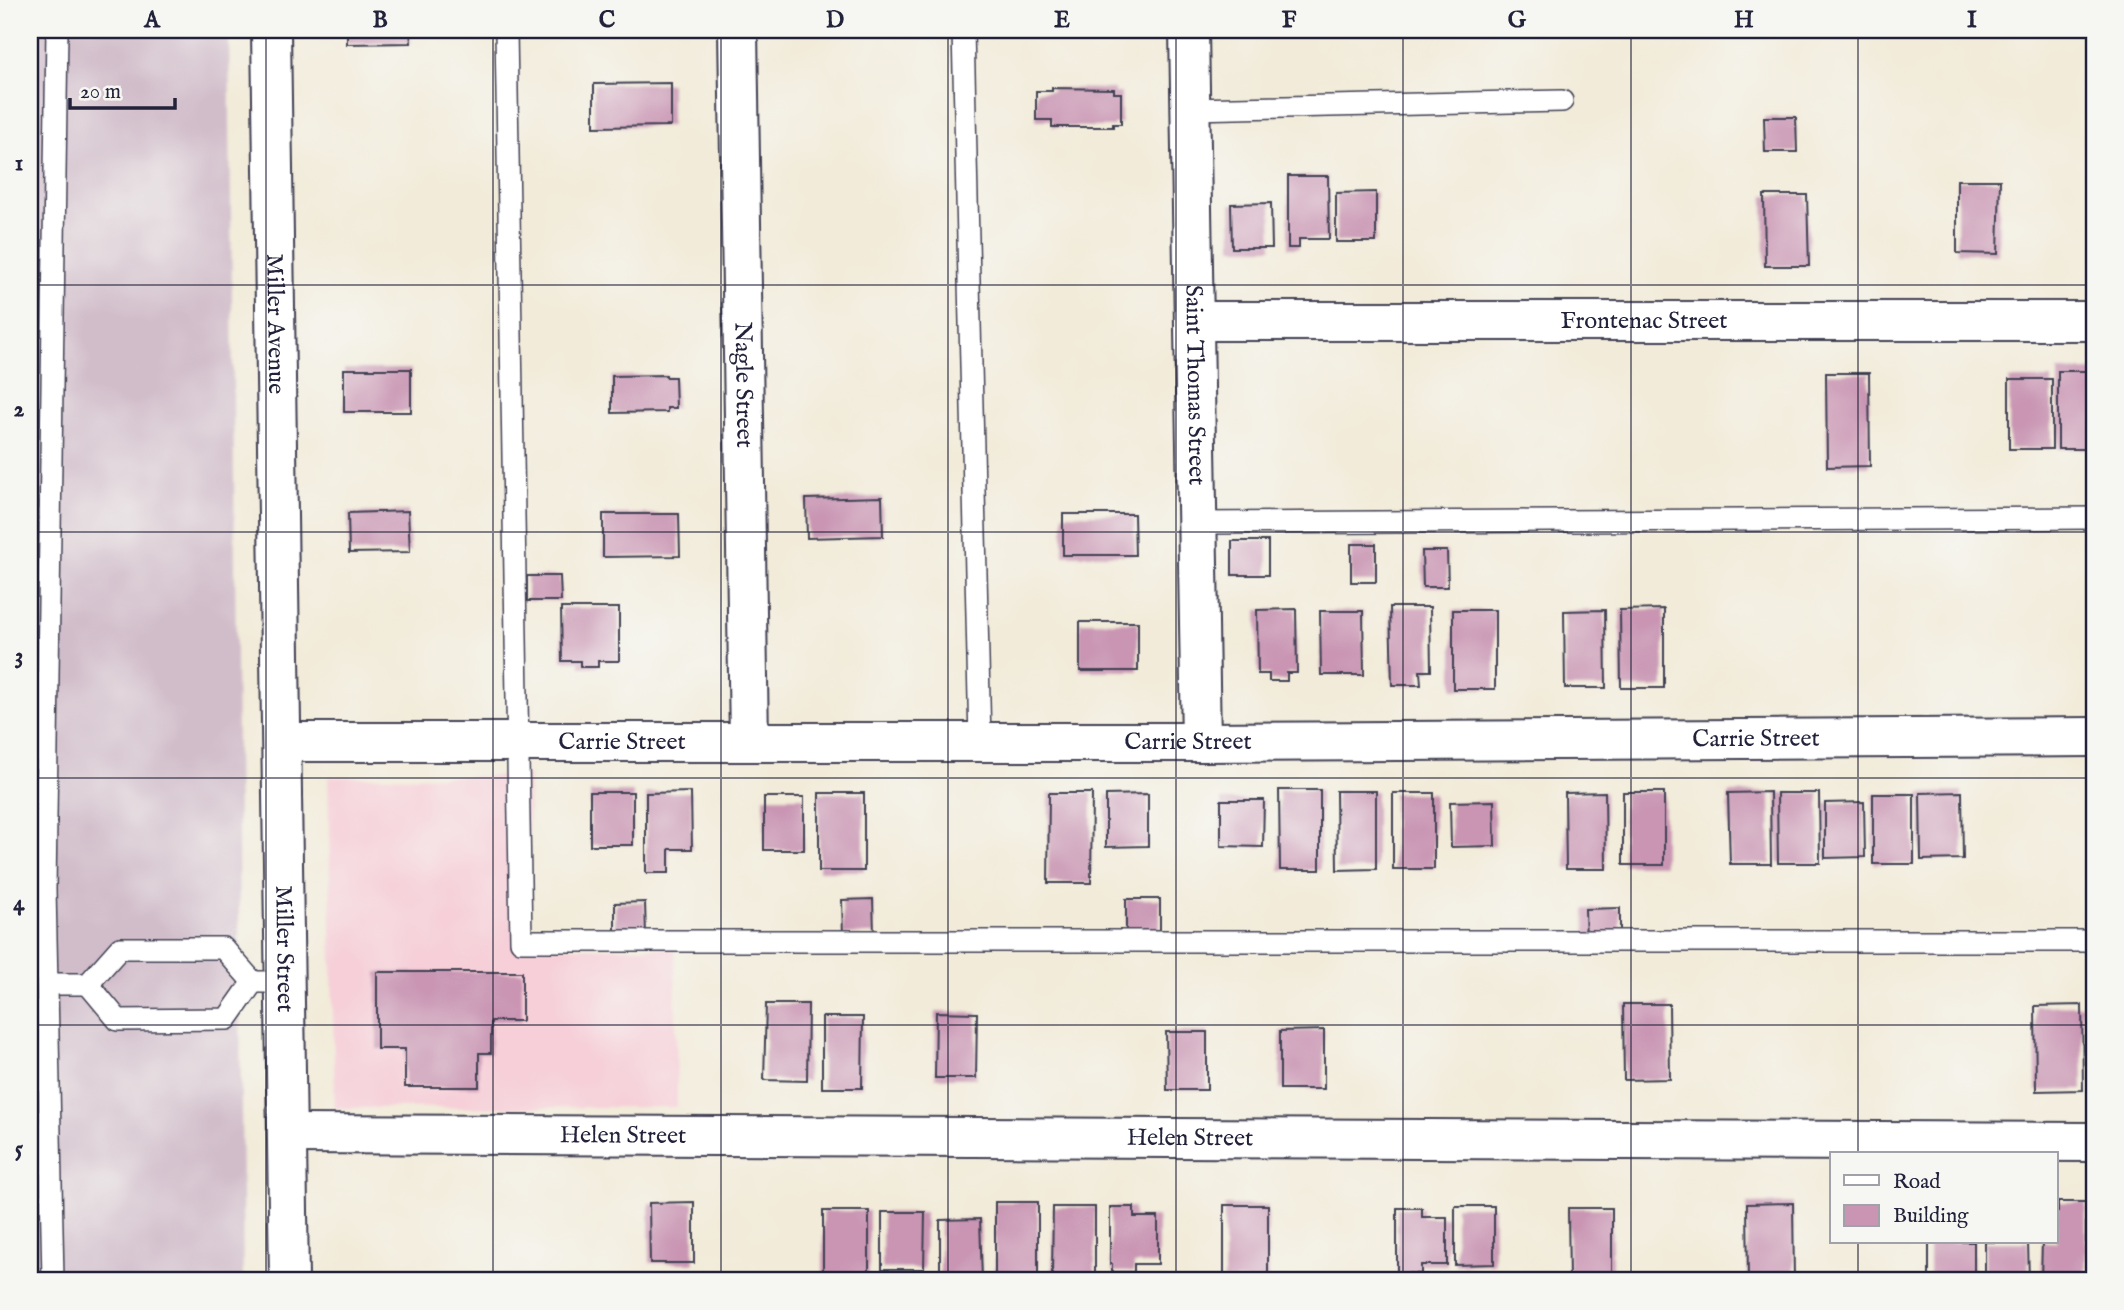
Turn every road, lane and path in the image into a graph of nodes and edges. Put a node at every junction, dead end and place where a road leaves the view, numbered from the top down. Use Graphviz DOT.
graph roads {
  1 [pos="57,30"];
  2 [pos="271,30"];
  3 [pos="506,30"];
  4 [pos="738,30"];
  5 [pos="963,30"];
  6 [pos="1189,30"];
  7 [pos="1562,101"];
  8 [pos="1191,109"];
  9 [pos="1194,321"];
  10 [pos="2094,321"];
  11 [pos="2094,518"];
  12 [pos="1198,523"];
  13 [pos="279,617"];
  14 [pos="2094,737"];
  15 [pos="516,741"];
  16 [pos="749,741"];
  17 [pos="980,741"];
  18 [pos="282,742"];
  19 [pos="1201,742"];
  20 [pos="2094,941"];
  21 [pos="269,982"];
  22 [pos="47,984"];
  23 [pos="88,984"];
  24 [pos="287,1133"];
  25 [pos="2094,1142"];
  26 [pos="53,1280"];
  27 [pos="289,1280"];
  1 -- 22 [label="lane"];
  2 -- 13 [label="street, Miller Avenue"];
  3 -- 15 [label="lane"];
  4 -- 16 [label="street, Nagle Street"];
  5 -- 17 [label="lane"];
  6 -- 8 [label="street, Saint Thomas Street"];
  7 -- 8 [label="lane"];
  8 -- 9 [label="street, Saint Thomas Street"];
  9 -- 10 [label="street, Frontenac Street"];
  9 -- 12 [label="street, Saint Thomas Street"];
  11 -- 12 [label="lane"];
  12 -- 19 [label="street, Saint Thomas Street"];
  13 -- 18 [label="street, Miller Street"];
  14 -- 19 [label="street, Carrie Street"];
  15 -- 16 [label="street, Carrie Street"];
  15 -- 18 [label="street, Carrie Street"];
  15 -- 20 [label="lane"];
  16 -- 17 [label="street, Carrie Street"];
  17 -- 19 [label="street, Carrie Street"];
  18 -- 21 [label="street, Miller Street"];
  21 -- 23 [label="lane"];
  21 -- 23 [label="lane"];
  21 -- 24 [label="street, Miller Street"];
  22 -- 23 [label="lane"];
  22 -- 26 [label="lane"];
  24 -- 25 [label="street, Helen Street"];
  24 -- 27 [label="street, Miller Street"];
}
